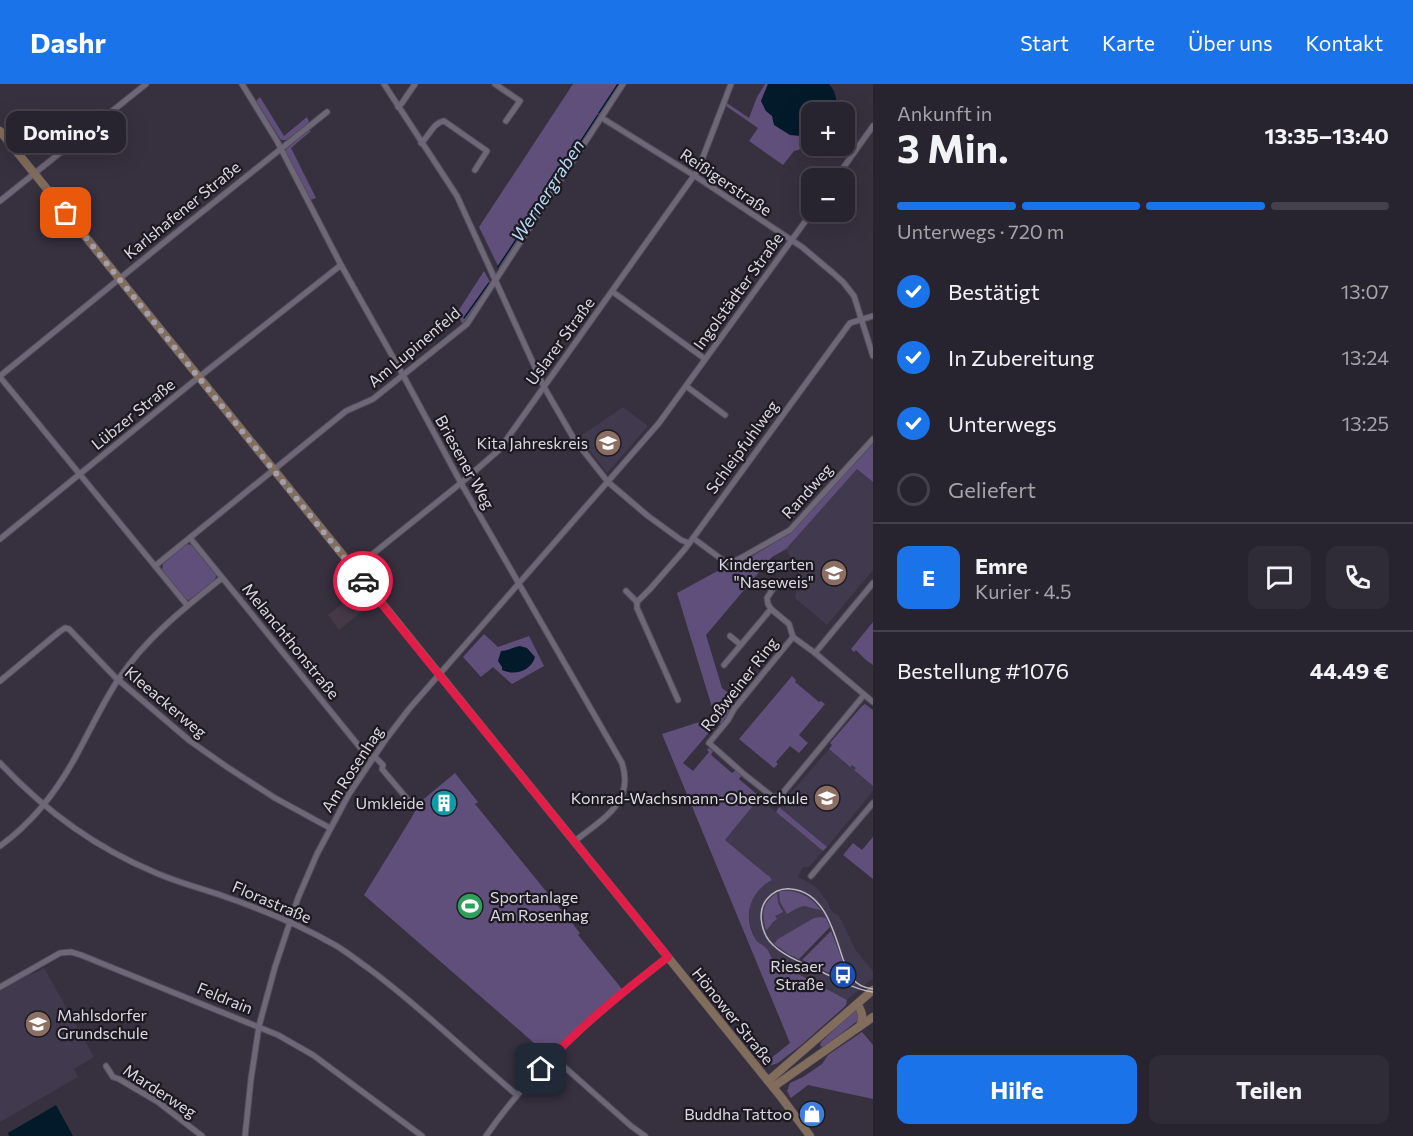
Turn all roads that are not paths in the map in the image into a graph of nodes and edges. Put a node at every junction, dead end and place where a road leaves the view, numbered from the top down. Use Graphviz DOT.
graph roads {
  1 [pos="146,84"];
  2 [pos="242,84"];
  3 [pos="384,84"];
  4 [pos="415,84"];
  5 [pos="495,84"];
  6 [pos="623,84"];
  7 [pos="730,84"];
  8 [pos="398,107"];
  9 [pos="327,112"];
  10 [pos="602,118"];
  11 [pos="506,121"];
  12 [pos="873,126"];
  13 [pos="0,131"];
  14 [pos="421,142"];
  15 [pos="280,148"];
  16 [pos="843,168"];
  17 [pos="475,170"];
  18 [pos="34,173"];
  19 [pos="695,176"];
  20 [pos="0,201"];
  21 [pos="805,222"];
  22 [pos="791,242"];
  23 [pos="341,265"];
  24 [pos="120,278"];
  25 [pos="496,281"];
  26 [pos="613,292"];
  27 [pos="873,316"];
  28 [pos="861,319"];
  29 [pos="873,356"];
  30 [pos="705,359"];
  31 [pos="403,375"];
  32 [pos="0,377"];
  33 [pos="200,377"];
  34 [pos="686,386"];
  35 [pos="544,387"];
  36 [pos="725,415"];
  37 [pos="873,439"];
  38 [pos="274,469"];
  39 [pos="80,475"];
  40 [pos="608,482"];
  41 [pos="461,483"];
  42 [pos="190,538"];
  43 [pos="0,539"];
  44 [pos="691,541"];
  45 [pos="155,566"];
  46 [pos="354,569"];
  47 [pos="222,578"];
  48 [pos="778,581"];
  49 [pos="873,583"];
  50 [pos="518,585"];
  51 [pos="626,591"];
  52 [pos="637,602"];
  53 [pos="187,605"];
  54 [pos="771,609"];
  55 [pos="730,636"];
  56 [pos="793,637"];
  57 [pos="741,645"];
  58 [pos="814,653"];
  59 [pos="724,665"];
  60 [pos="439,675"];
  61 [pos="119,679"];
  62 [pos="0,681"];
  63 [pos="864,695"];
  64 [pos="678,700"];
  65 [pos="873,702"];
  66 [pos="372,760"];
  67 [pos="0,763"];
  68 [pos="873,803"];
  69 [pos="44,805"];
  70 [pos="414,807"];
  71 [pos="330,828"];
  72 [pos="575,841"];
  73 [pos="0,846"];
  74 [pos="811,876"];
  75 [pos="289,922"];
  76 [pos="668,957"];
  77 [pos="0,987"];
  78 [pos="873,990"];
  79 [pos="857,1004"];
  80 [pos="873,1017"];
  81 [pos="259,1026"];
  82 [pos="860,1026"];
  83 [pos="815,1040"];
  84 [pos="824,1051"];
  85 [pos="552,1056"];
  86 [pos="106,1066"];
  87 [pos="770,1084"];
  88 [pos="517,1095"];
  89 [pos="202,1136"];
  90 [pos="239,1136"];
  91 [pos="246,1136"];
  92 [pos="422,1136"];
  93 [pos="486,1136"];
  94 [pos="645,1136"];
  95 [pos="810,1136"];
  1 -- 18 [label="street"];
  2 -- 15 [label="street, Briesener Weg"];
  3 -- 8 [label="street, Randweg"];
  4 -- 8 [label="street"];
  5 -- 11 [label="street"];
  6 -- 10 [label="street, Am Lupinenfeld"];
  7 -- 19 [label="street, Uslarer Straße"];
  8 -- 14 [label="street, Randweg"];
  9 -- 15 [label="street, Karlshafener Straße"];
  10 -- 19 [label="street, Reißigerstraße"];
  10 -- 25 [label="street, Am Lupinenfeld"];
  12 -- 16 [label="street"];
  13 -- 18 [label="main road, Hönower Straße"];
  14 -- 17 [label="street"];
  14 -- 25 [label="street, Randweg"];
  15 -- 23 [label="street, Briesener Weg"];
  15 -- 24 [label="street, Karlshafener Straße"];
  18 -- 20 [label="street"];
  18 -- 24 [label="main road, Hönower Straße"];
  19 -- 22 [label="street, Reißigerstraße"];
  19 -- 26 [label="street, Uslarer Straße"];
  21 -- 22 [label="street, Ingolstädter Straße"];
  22 -- 28 [label="street, Reißigerstraße"];
  22 -- 30 [label="street, Ingolstädter Straße"];
  23 -- 31 [label="street, Briesener Weg"];
  23 -- 33 [label="street, Lübzer Straße"];
  24 -- 32 [label="street, Karlshafener Straße"];
  24 -- 33 [label="main road, Hönower Straße"];
  25 -- 31 [label="street, Am Lupinenfeld"];
  25 -- 35 [label="street, Randweg"];
  26 -- 30 [label="street"];
  26 -- 35 [label="street, Uslarer Straße"];
  27 -- 28 [label="street, Schleipfuhlweg"];
  28 -- 29 [label="street, Reißigerstraße"];
  28 -- 44 [label="street, Schleipfuhlweg"];
  30 -- 34 [label="street, Ingolstädter Straße"];
  31 -- 38 [label="street, Am Lupinenfeld"];
  31 -- 41 [label="street, Briesener Weg"];
  32 -- 39 [label="street"];
  33 -- 38 [label="main road, Hönower Straße"];
  33 -- 39 [label="street, Lübzer Straße"];
  34 -- 36 [label="street"];
  34 -- 40 [label="street, Ingolstädter Straße"];
  35 -- 40 [label="street, Randweg"];
  35 -- 41 [label="street, Uslarer Straße"];
  37 -- 44 [label="street, Randweg"];
  38 -- 42 [label="street, Am Lupinenfeld"];
  38 -- 46 [label="main road, Hönower Straße"];
  39 -- 43 [label="street, Lübzer Straße"];
  39 -- 45 [label="street"];
  40 -- 44 [label="street, Randweg"];
  40 -- 50 [label="street, Am Rosenhag"];
  41 -- 46 [label="street, Uslarer Straße"];
  41 -- 50 [label="street, Briesener Weg"];
  42 -- 45 [label="street, Am Lupinenfeld"];
  42 -- 47 [label="street, Melanchthonstraße"];
  44 -- 52 [label="street, Schleipfuhlweg"];
  45 -- 53 [label="street"];
  46 -- 60 [label="main road, Hönower Straße"];
  47 -- 53 [label="street"];
  47 -- 66 [label="street, Melanchthonstraße"];
  48 -- 54 [label="street, Roßweiner Ring"];
  49 -- 58 [label="street"];
  50 -- 60 [label="street, Am Rosenhag"];
  50 -- 72 [label="street, Briesener Weg"];
  51 -- 52 [label="street"];
  52 -- 64 [label="street"];
  53 -- 61 [label="street"];
  54 -- 56 [label="street, Roßweiner Ring"];
  54 -- 57 [label="street, Roßweiner Ring"];
  55 -- 57 [label="street, Roßweiner Ring"];
  56 -- 58 [label="street"];
  56 -- 63 [label="street, Roßweiner Ring"];
  57 -- 59 [label="street, Roßweiner Ring"];
  58 -- 63 [label="street"];
  60 -- 66 [label="street, Am Rosenhag"];
  60 -- 72 [label="main road, Hönower Straße"];
  61 -- 62 [label="street, Kleeackerweg"];
  61 -- 69 [label="street"];
  61 -- 71 [label="street, Kleeackerweg"];
  63 -- 65 [label="street"];
  66 -- 70 [label="street, Melanchthonstraße"];
  66 -- 71 [label="street, Am Rosenhag"];
  67 -- 69 [label="street, Florastraße"];
  68 -- 74 [label="street"];
  69 -- 73 [label="street"];
  69 -- 75 [label="street, Florastraße"];
  71 -- 75 [label="street, Am Rosenhag"];
  72 -- 76 [label="main road, Hönower Straße"];
  75 -- 81 [label="street, Am Rosenhag"];
  75 -- 88 [label="street, Florastraße"];
  76 -- 85 [label="street"];
  76 -- 87 [label="main road, Hönower Straße"];
  77 -- 81 [label="street, Feldrain"];
  78 -- 79 [label="main road"];
  79 -- 82 [label="main road"];
  79 -- 83 [label="main road"];
  80 -- 82 [label="main road"];
  81 -- 91 [label="street, Am Rosenhag"];
  81 -- 92 [label="street, Feldrain"];
  82 -- 84 [label="main road"];
  83 -- 84 [label="main road"];
  83 -- 87 [label="main road"];
  84 -- 87 [label="main road"];
  85 -- 88 [label="street"];
  85 -- 94 [label="street"];
  86 -- 89 [label="street, Marderweg"];
  87 -- 95 [label="main road, Hönower Straße"];
  88 -- 93 [label="street"];
  90 -- 91 [label="street"];
}
